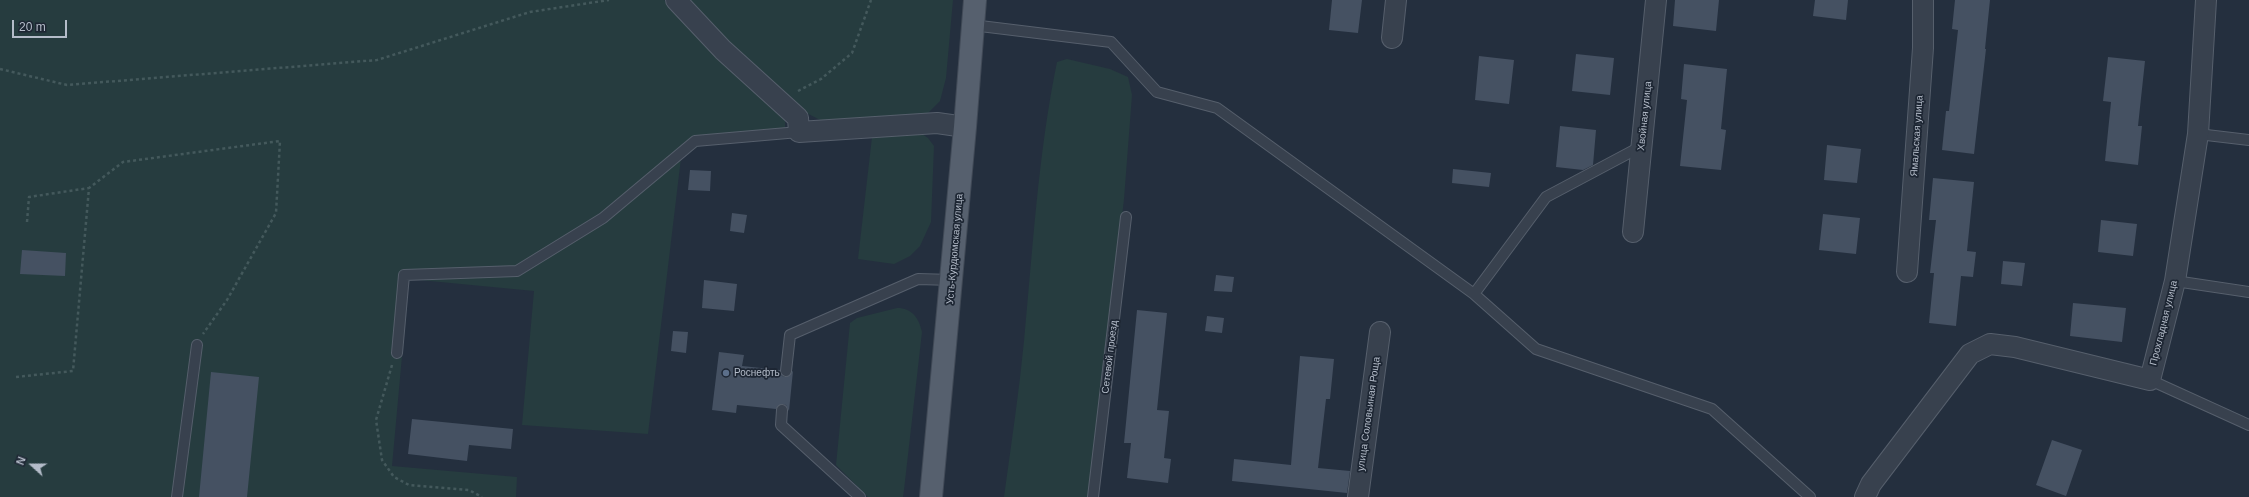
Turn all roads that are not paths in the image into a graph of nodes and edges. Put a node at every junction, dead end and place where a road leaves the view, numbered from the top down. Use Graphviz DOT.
graph roads {
  1 [pos="676,0"];
  2 [pos="975,0"];
  3 [pos="1396,0"];
  4 [pos="1656,0"];
  5 [pos="1922,0"];
  6 [pos="2206,0"];
  7 [pos="972,25"];
  8 [pos="1392,38"];
  9 [pos="966,126"];
  10 [pos="799,132"];
  11 [pos="2198,134"];
  12 [pos="2249,140"];
  13 [pos="1642,146"];
  14 [pos="1126,217"];
  15 [pos="1633,232"];
  16 [pos="1907,272"];
  17 [pos="952,280"];
  18 [pos="2175,281"];
  19 [pos="2249,292"];
  20 [pos="1474,294"];
  21 [pos="1380,332"];
  22 [pos="196,345"];
  23 [pos="397,353"];
  24 [pos="786,371"];
  25 [pos="2150,380"];
  26 [pos="782,410"];
  27 [pos="2249,425"];
  28 [pos="177,497"];
  29 [pos="860,497"];
  30 [pos="931,497"];
  31 [pos="1093,497"];
  32 [pos="1358,497"];
  33 [pos="1810,497"];
  34 [pos="1865,497"];
  1 -- 10 [label="street"];
  2 -- 7 [label="main road, Усть-Курдюмская улица"];
  3 -- 8 [label="street"];
  4 -- 13 [label="street, Хвойная улица"];
  5 -- 16 [label="street, Ямальская улица"];
  6 -- 11 [label="street, Прохладная улица"];
  7 -- 9 [label="main road, Усть-Курдюмская улица"];
  7 -- 20 [label="lane"];
  9 -- 10 [label="street"];
  9 -- 17 [label="main road, Усть-Курдюмская улица"];
  10 -- 23 [label="lane"];
  11 -- 12 [label="lane"];
  11 -- 18 [label="street, Прохладная улица"];
  13 -- 15 [label="street, Хвойная улица"];
  13 -- 20 [label="lane"];
  14 -- 31 [label="lane, Сетевой проезд"];
  17 -- 24 [label="lane"];
  17 -- 30 [label="main road, Усть-Курдюмская улица"];
  18 -- 19 [label="lane"];
  18 -- 25 [label="street, Прохладная улица"];
  20 -- 33 [label="lane"];
  21 -- 32 [label="street, улица Соловьиная Роща"];
  22 -- 28 [label="lane"];
  25 -- 27 [label="lane"];
  25 -- 34 [label="street, Прохладная улица"];
  26 -- 29 [label="lane"];
}
